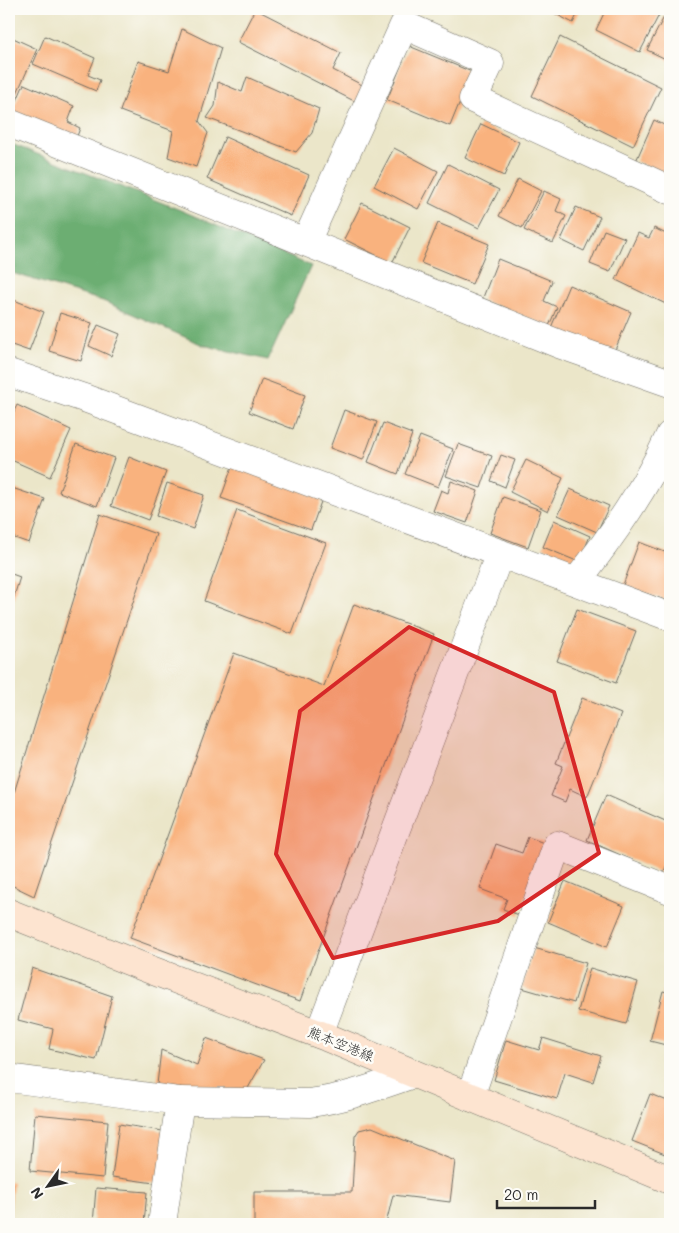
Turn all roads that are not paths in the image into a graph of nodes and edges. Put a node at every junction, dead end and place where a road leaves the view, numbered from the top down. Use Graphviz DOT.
graph roads {
  1 [pos="9,123"];
  2 [pos="670,190"];
  3 [pos="306,242"];
  4 [pos="9,373"];
  5 [pos="670,384"];
  6 [pos="670,435"];
  7 [pos="500,553"];
  8 [pos="576,582"];
  9 [pos="670,617"];
  10 [pos="670,890"];
  11 [pos="9,913"];
  12 [pos="319,1034"];
  13 [pos="414,1074"];
  14 [pos="9,1078"];
  15 [pos="470,1097"];
  16 [pos="180,1101"];
  17 [pos="670,1180"];
  18 [pos="162,1224"];
  1 -- 3 [label="street"];
  2 -- 3 [label="street"];
  3 -- 5 [label="street"];
  4 -- 7 [label="street"];
  6 -- 8 [label="street"];
  7 -- 8 [label="street"];
  7 -- 12 [label="street"];
  8 -- 9 [label="street"];
  10 -- 15 [label="street"];
  11 -- 12 [label="main road, 熊本空港線"];
  12 -- 13 [label="main road, 熊本空港線"];
  13 -- 15 [label="main road, 熊本空港線"];
  13 -- 16 [label="street"];
  14 -- 16 [label="street"];
  15 -- 17 [label="main road, 熊本空港線"];
  16 -- 18 [label="street"];
}
